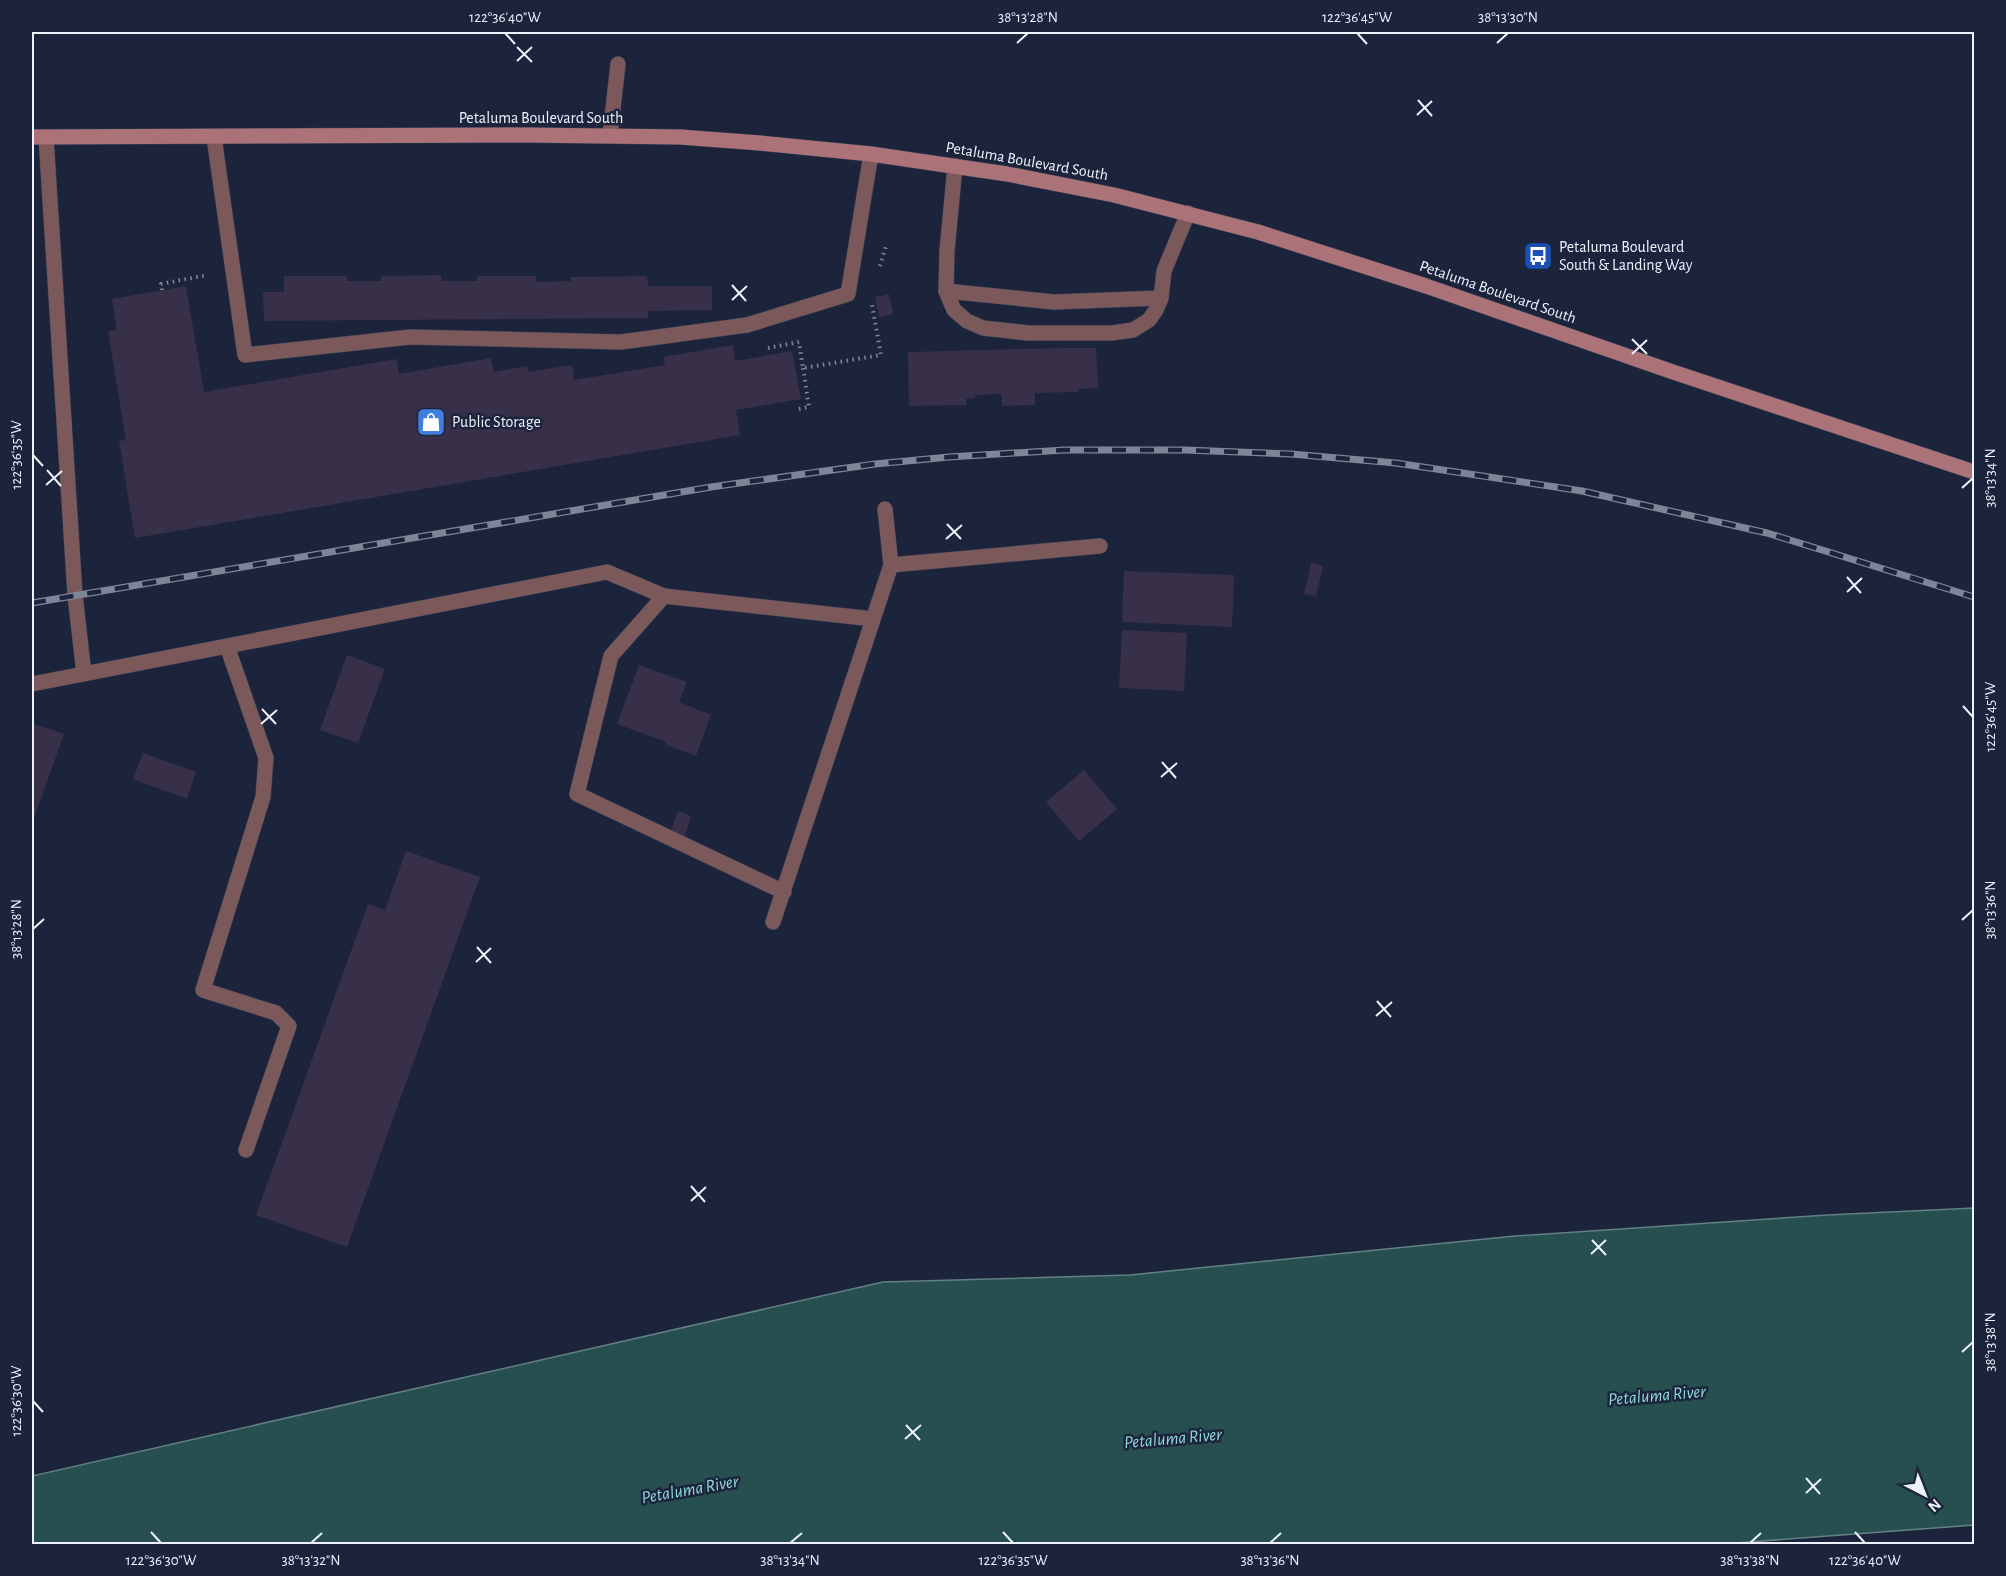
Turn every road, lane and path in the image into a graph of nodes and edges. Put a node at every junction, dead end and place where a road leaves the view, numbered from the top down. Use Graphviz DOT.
graph roads {
  1 [pos="618,64"];
  2 [pos="610,135"];
  3 [pos="39,137"];
  4 [pos="214,137"];
  5 [pos="871,154"];
  6 [pos="955,166"];
  7 [pos="1188,213"];
  8 [pos="886,246"];
  9 [pos="878,272"];
  10 [pos="211,274"];
  11 [pos="162,290"];
  12 [pos="946,291"];
  13 [pos="870,296"];
  14 [pos="1161,298"];
  15 [pos="775,347"];
  16 [pos="766,348"];
  17 [pos="776,354"];
  18 [pos="803,368"];
  19 [pos="799,409"];
  20 [pos="1974,472"];
  21 [pos="885,509"];
  22 [pos="1100,546"];
  23 [pos="891,565"];
  24 [pos="664,596"];
  25 [pos="873,619"];
  26 [pos="227,646"];
  27 [pos="84,674"];
  28 [pos="32,684"];
  29 [pos="784,892"];
  30 [pos="773,922"];
  31 [pos="246,1150"];
  1 -- 2 [label="street"];
  2 -- 4 [label="main road, Petaluma Boulevard South"];
  2 -- 5 [label="main road, Petaluma Boulevard South"];
  3 -- 4 [label="main road, Petaluma Boulevard South"];
  3 -- 27 [label="street"];
  4 -- 5 [label="street"];
  5 -- 6 [label="main road, Petaluma Boulevard South"];
  6 -- 7 [label="main road, Petaluma Boulevard South"];
  6 -- 12 [label="street"];
  7 -- 14 [label="street"];
  7 -- 20 [label="main road, Petaluma Boulevard South"];
  8 -- 9 [label="path"];
  10 -- 11 [label="path"];
  12 -- 14 [label="street"];
  12 -- 14 [label="street"];
  13 -- 18 [label="path"];
  15 -- 16 [label="path"];
  15 -- 17 [label="path"];
  15 -- 18 [label="path"];
  18 -- 19 [label="path"];
  21 -- 23 [label="street"];
  22 -- 23 [label="street"];
  23 -- 25 [label="street"];
  24 -- 25 [label="street"];
  24 -- 26 [label="street"];
  24 -- 29 [label="street"];
  25 -- 29 [label="street"];
  26 -- 27 [label="street"];
  26 -- 31 [label="street"];
  27 -- 28 [label="street"];
  29 -- 30 [label="street"];
}
